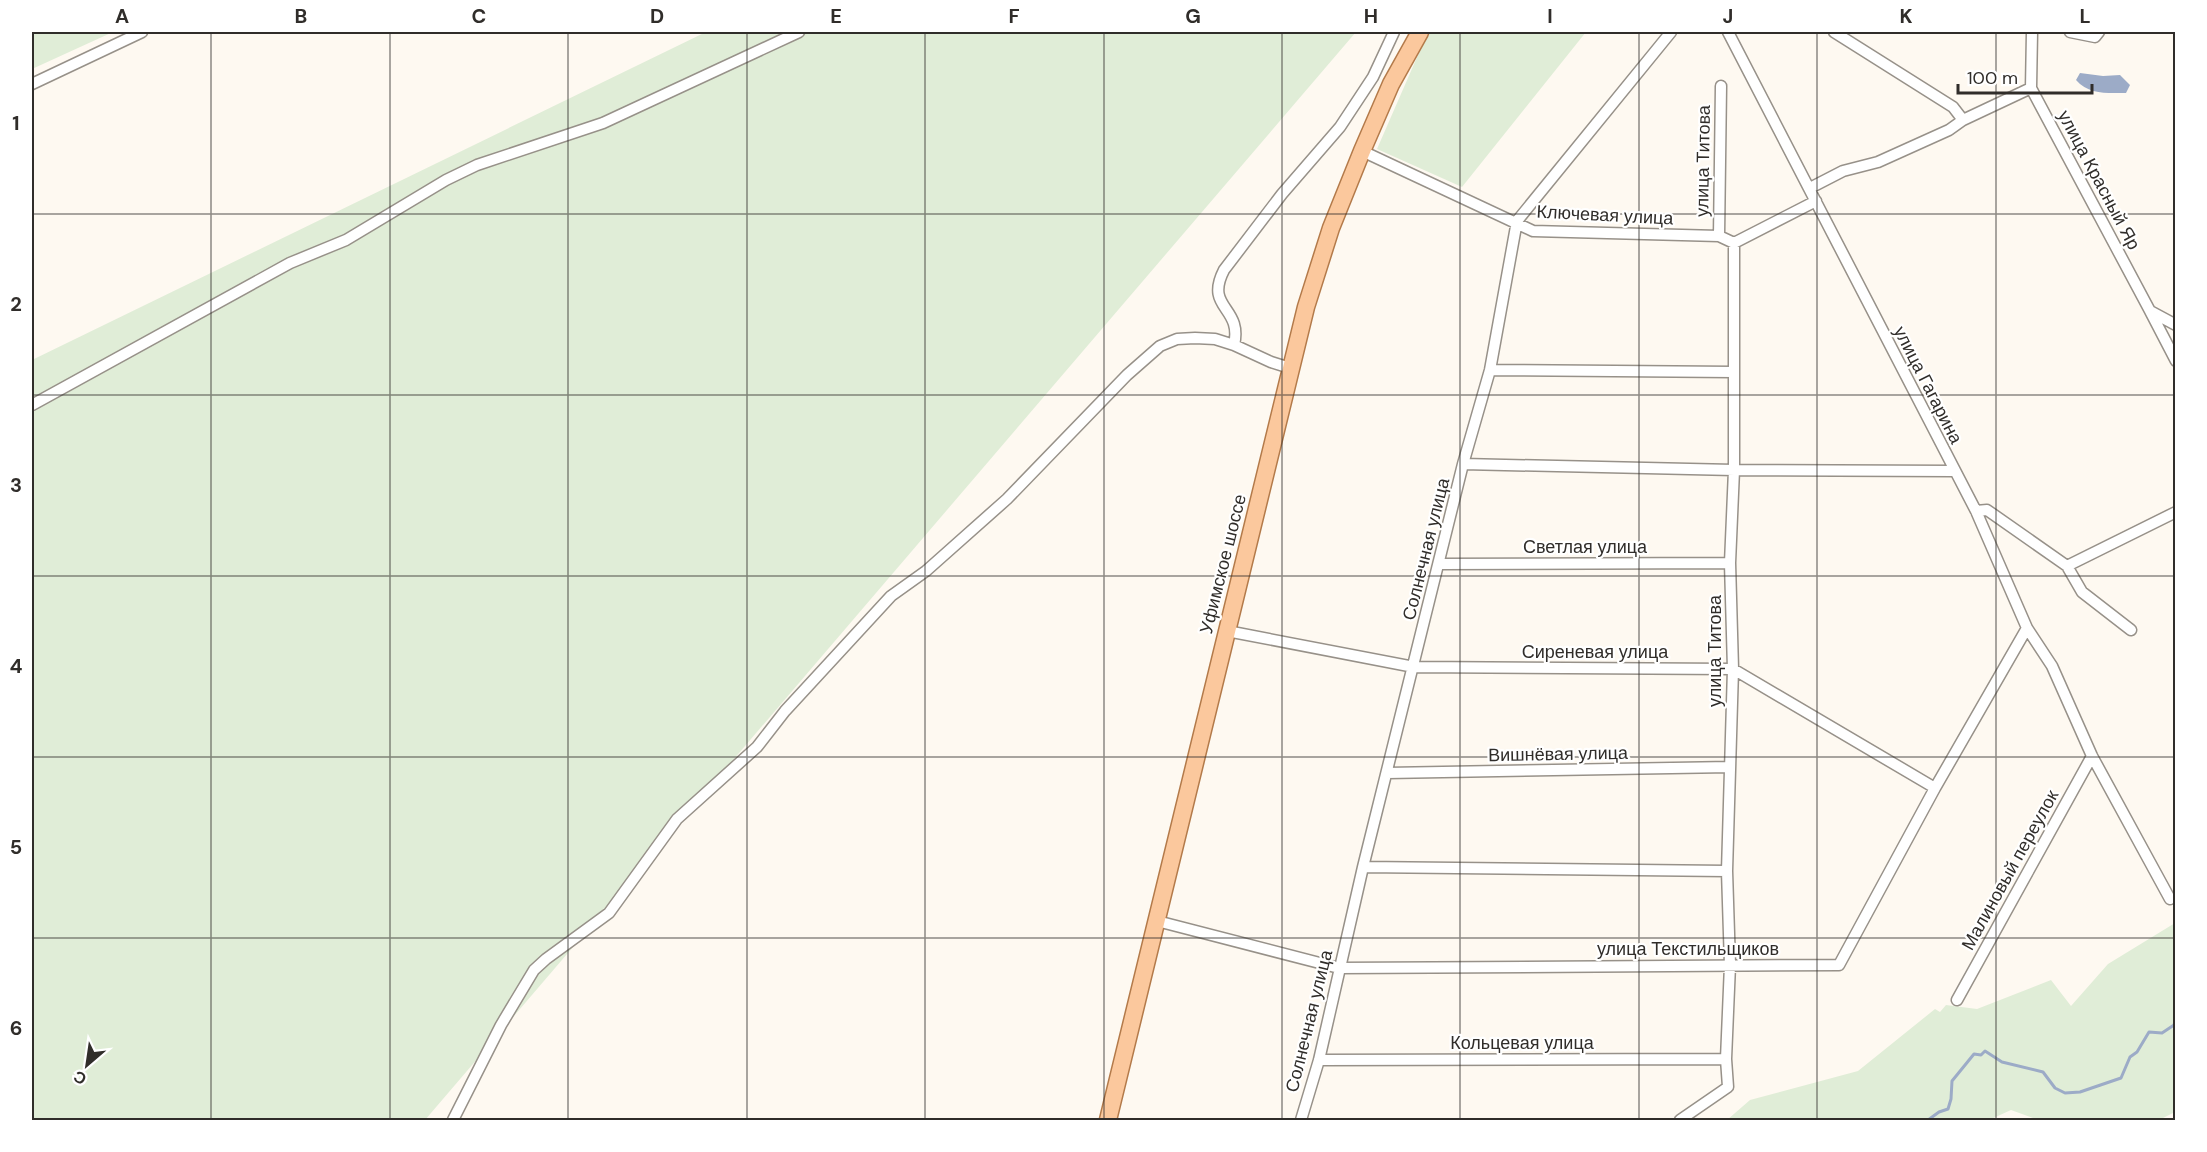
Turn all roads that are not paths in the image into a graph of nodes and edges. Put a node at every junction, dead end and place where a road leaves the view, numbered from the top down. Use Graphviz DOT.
graph roads {
  1 [pos="142,32"];
  2 [pos="799,32"];
  3 [pos="1394,32"];
  4 [pos="1420,32"];
  5 [pos="1671,32"];
  6 [pos="1728,32"];
  7 [pos="1834,32"];
  8 [pos="2032,32"];
  9 [pos="2070,32"];
  10 [pos="2099,32"];
  11 [pos="32,84"];
  12 [pos="1721,86"];
  13 [pos="2031,88"];
  14 [pos="1963,120"];
  15 [pos="1362,151"];
  16 [pos="1810,188"];
  17 [pos="1816,201"];
  18 [pos="1516,221"];
  19 [pos="1719,236"];
  20 [pos="1734,243"];
  21 [pos="2150,311"];
  22 [pos="2175,325"];
  23 [pos="1234,345"];
  24 [pos="2175,361"];
  25 [pos="1290,369"];
  26 [pos="1490,370"];
  27 [pos="1734,372"];
  28 [pos="32,405"];
  29 [pos="1463,464"];
  30 [pos="1734,470"];
  31 [pos="1954,471"];
  32 [pos="1976,511"];
  33 [pos="2175,512"];
  34 [pos="1730,563"];
  35 [pos="1440,564"];
  36 [pos="2067,566"];
  37 [pos="2027,628"];
  38 [pos="2131,630"];
  39 [pos="1227,631"];
  40 [pos="1414,667"];
  41 [pos="1733,669"];
  42 [pos="2092,756"];
  43 [pos="1730,767"];
  44 [pos="1387,773"];
  45 [pos="1935,788"];
  46 [pos="1364,867"];
  47 [pos="1727,871"];
  48 [pos="2170,899"];
  49 [pos="1157,921"];
  50 [pos="1730,965"];
  51 [pos="1339,968"];
  52 [pos="1957,1000"];
  53 [pos="1726,1059"];
  54 [pos="1319,1060"];
  55 [pos="453,1120"];
  56 [pos="1108,1120"];
  57 [pos="1301,1120"];
  58 [pos="1680,1120"];
  1 -- 11 [label="street"];
  2 -- 28 [label="street"];
  3 -- 23 [label="street"];
  4 -- 15 [label="main road, Уфимское шоссе"];
  5 -- 18 [label="street, Солнечная улица"];
  6 -- 16 [label="street, улица Гагарина"];
  7 -- 14 [label="street"];
  8 -- 13 [label="street, улица Красный Яр"];
  9 -- 10 [label="street"];
  12 -- 19 [label="street, улица Титова"];
  13 -- 14 [label="street"];
  13 -- 21 [label="street, улица Красный Яр"];
  14 -- 16 [label="street"];
  15 -- 18 [label="street, Ключевая улица"];
  15 -- 25 [label="main road, Уфимское шоссе"];
  16 -- 17 [label="street, улица Гагарина"];
  17 -- 20 [label="street"];
  17 -- 31 [label="street, улица Гагарина"];
  18 -- 19 [label="street, Ключевая улица"];
  18 -- 26 [label="street, Солнечная улица"];
  19 -- 20 [label="street, Ключевая улица"];
  20 -- 27 [label="street, улица Титова"];
  21 -- 22 [label="street"];
  21 -- 24 [label="street, улица Красный Яр"];
  23 -- 25 [label="street"];
  23 -- 55 [label="street"];
  25 -- 39 [label="main road, Уфимское шоссе"];
  26 -- 27 [label="street"];
  26 -- 29 [label="street, Солнечная улица"];
  27 -- 30 [label="street, улица Титова"];
  29 -- 30 [label="street"];
  29 -- 35 [label="street, Солнечная улица"];
  30 -- 31 [label="street"];
  30 -- 34 [label="street, улица Титова"];
  31 -- 32 [label="street, улица Гагарина"];
  32 -- 36 [label="street"];
  32 -- 37 [label="street, улица Гагарина"];
  33 -- 36 [label="street"];
  34 -- 35 [label="street, Светлая улица"];
  34 -- 41 [label="street, улица Титова"];
  35 -- 40 [label="street, Солнечная улица"];
  36 -- 38 [label="street"];
  37 -- 42 [label="street, улица Гагарина"];
  37 -- 45 [label="street, улица Текстильщиков"];
  39 -- 40 [label="street, Сиреневая улица"];
  39 -- 49 [label="main road, Уфимское шоссе"];
  40 -- 41 [label="street, Сиреневая улица"];
  40 -- 44 [label="street, Солнечная улица"];
  41 -- 43 [label="street, улица Титова"];
  41 -- 45 [label="street"];
  42 -- 48 [label="street"];
  42 -- 52 [label="street, Малиновый переулок"];
  43 -- 44 [label="street, Вишнёвая улица"];
  43 -- 47 [label="street, улица Титова"];
  44 -- 46 [label="street, Солнечная улица"];
  45 -- 50 [label="street, улица Текстильщиков"];
  46 -- 47 [label="street"];
  46 -- 51 [label="street, Солнечная улица"];
  47 -- 50 [label="street, улица Титова"];
  49 -- 51 [label="street, улица Текстильщиков"];
  49 -- 56 [label="main road, Уфимское шоссе"];
  50 -- 51 [label="street, улица Текстильщиков"];
  50 -- 53 [label="street, улица Титова"];
  51 -- 54 [label="street, Солнечная улица"];
  53 -- 54 [label="street, Кольцевая улица"];
  53 -- 58 [label="street, улица Титова"];
  54 -- 57 [label="street, Солнечная улица"];
}
